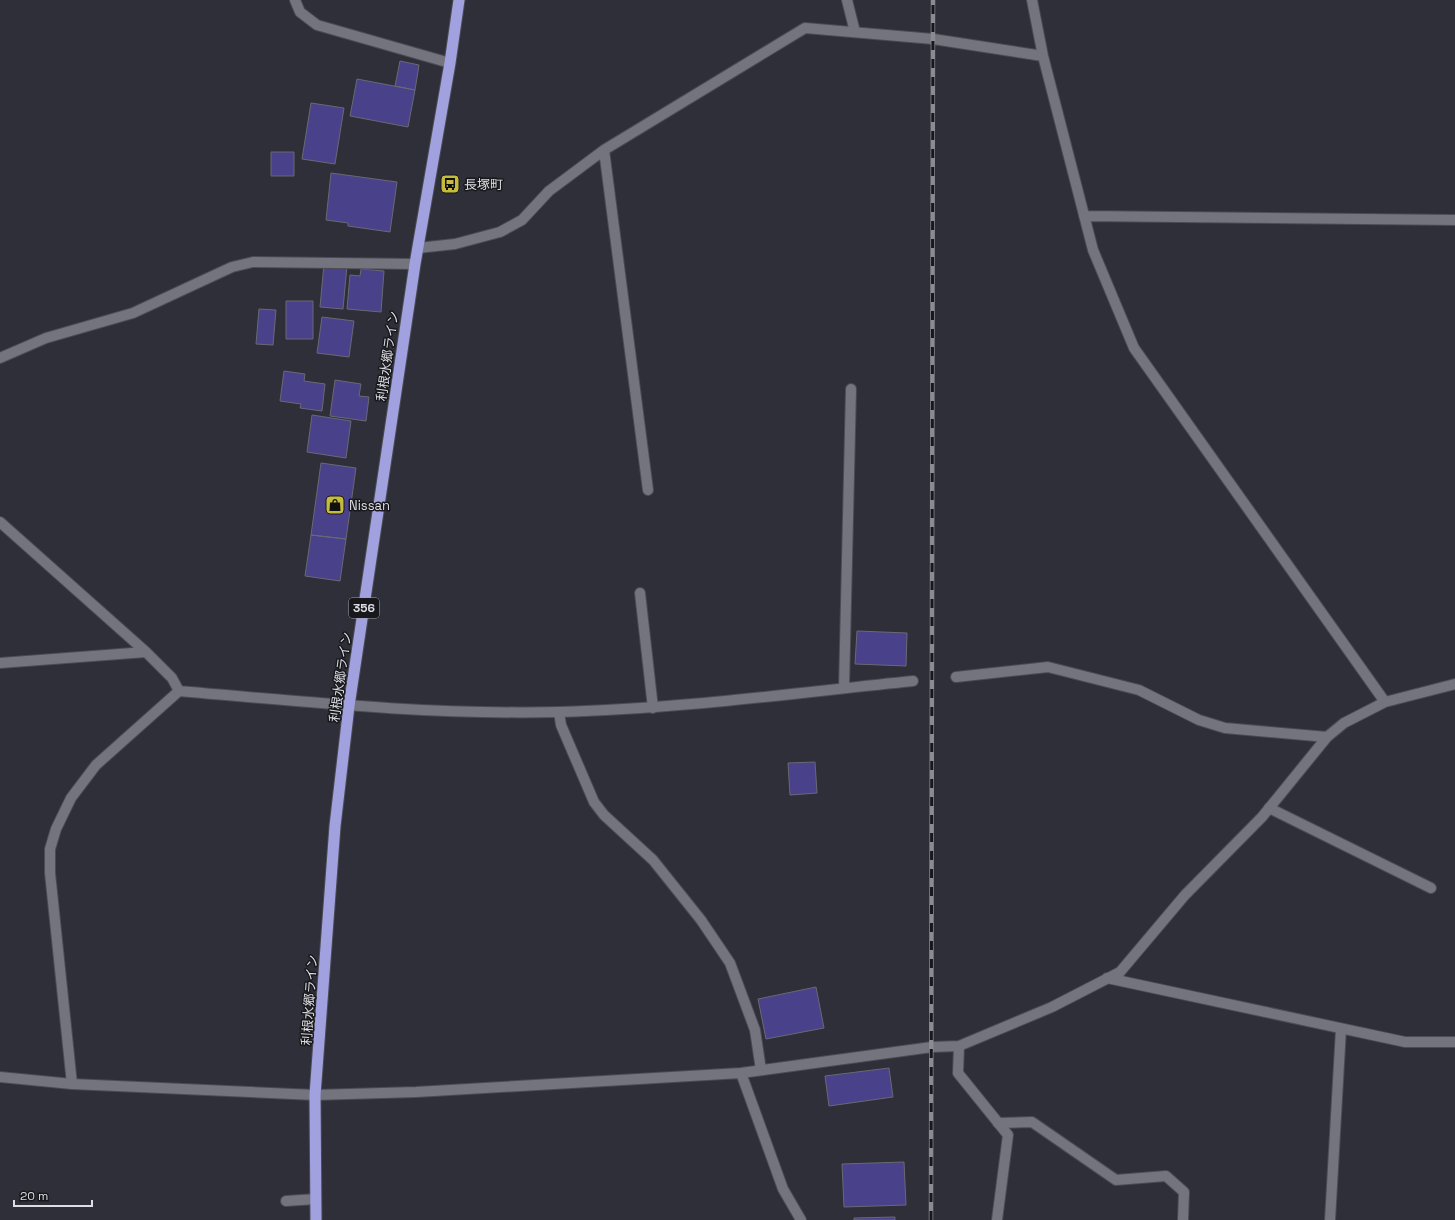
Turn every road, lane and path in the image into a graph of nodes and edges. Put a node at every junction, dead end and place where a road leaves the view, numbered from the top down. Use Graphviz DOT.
graph roads {
  1 [pos="295,0"];
  2 [pos="459,0"];
  3 [pos="847,0"];
  4 [pos="1032,0"];
  5 [pos="856,32"];
  6 [pos="1043,56"];
  7 [pos="450,63"];
  8 [pos="604,150"];
  9 [pos="1084,216"];
  10 [pos="1455,220"];
  11 [pos="418,248"];
  12 [pos="415,264"];
  13 [pos="0,358"];
  14 [pos="851,389"];
  15 [pos="648,490"];
  16 [pos="0,522"];
  17 [pos="640,593"];
  18 [pos="146,652"];
  19 [pos="0,663"];
  20 [pos="956,677"];
  21 [pos="913,681"];
  22 [pos="1455,684"];
  23 [pos="844,688"];
  24 [pos="179,691"];
  25 [pos="1384,702"];
  26 [pos="349,706"];
  27 [pos="653,708"];
  28 [pos="558,712"];
  29 [pos="1327,737"];
  30 [pos="1269,808"];
  31 [pos="1430,888"];
  32 [pos="1107,978"];
  33 [pos="1341,1029"];
  34 [pos="1455,1042"];
  35 [pos="959,1046"];
  36 [pos="762,1070"];
  37 [pos="741,1073"];
  38 [pos="0,1077"];
  39 [pos="72,1084"];
  40 [pos="315,1095"];
  41 [pos="998,1123"];
  42 [pos="316,1199"];
  43 [pos="286,1201"];
  44 [pos="316,1220"];
  45 [pos="801,1220"];
  46 [pos="997,1220"];
  47 [pos="1183,1220"];
  48 [pos="1330,1220"];
  1 -- 7 [label="street"];
  2 -- 7 [label="highway, 利根水郷ライン / 356"];
  3 -- 5 [label="street"];
  4 -- 6 [label="street"];
  5 -- 6 [label="street"];
  5 -- 8 [label="street"];
  6 -- 9 [label="street"];
  7 -- 11 [label="highway, 利根水郷ライン / 356"];
  8 -- 11 [label="street"];
  8 -- 15 [label="street"];
  9 -- 10 [label="street"];
  9 -- 25 [label="street"];
  11 -- 12 [label="highway, 利根水郷ライン / 356"];
  12 -- 13 [label="street"];
  12 -- 26 [label="highway, 利根水郷ライン / 356"];
  14 -- 23 [label="street"];
  16 -- 18 [label="street"];
  17 -- 27 [label="street"];
  18 -- 19 [label="street"];
  18 -- 24 [label="street"];
  20 -- 29 [label="street"];
  21 -- 23 [label="street"];
  22 -- 25 [label="street"];
  23 -- 27 [label="street"];
  24 -- 26 [label="street"];
  24 -- 39 [label="street"];
  25 -- 29 [label="street"];
  26 -- 28 [label="street"];
  26 -- 40 [label="highway, 利根水郷ライン / 356"];
  27 -- 28 [label="street"];
  28 -- 36 [label="street"];
  29 -- 30 [label="street"];
  30 -- 31 [label="street"];
  30 -- 32 [label="street"];
  32 -- 33 [label="street"];
  32 -- 35 [label="street"];
  33 -- 34 [label="street"];
  33 -- 48 [label="street"];
  35 -- 36 [label="street"];
  35 -- 41 [label="street"];
  36 -- 37 [label="street"];
  37 -- 40 [label="street"];
  37 -- 45 [label="street"];
  38 -- 39 [label="street"];
  39 -- 40 [label="street"];
  40 -- 42 [label="highway, 利根水郷ライン / 356"];
  41 -- 46 [label="street"];
  41 -- 47 [label="street"];
  42 -- 43 [label="street"];
  42 -- 44 [label="highway, 利根水郷ライン / 356"];
}
